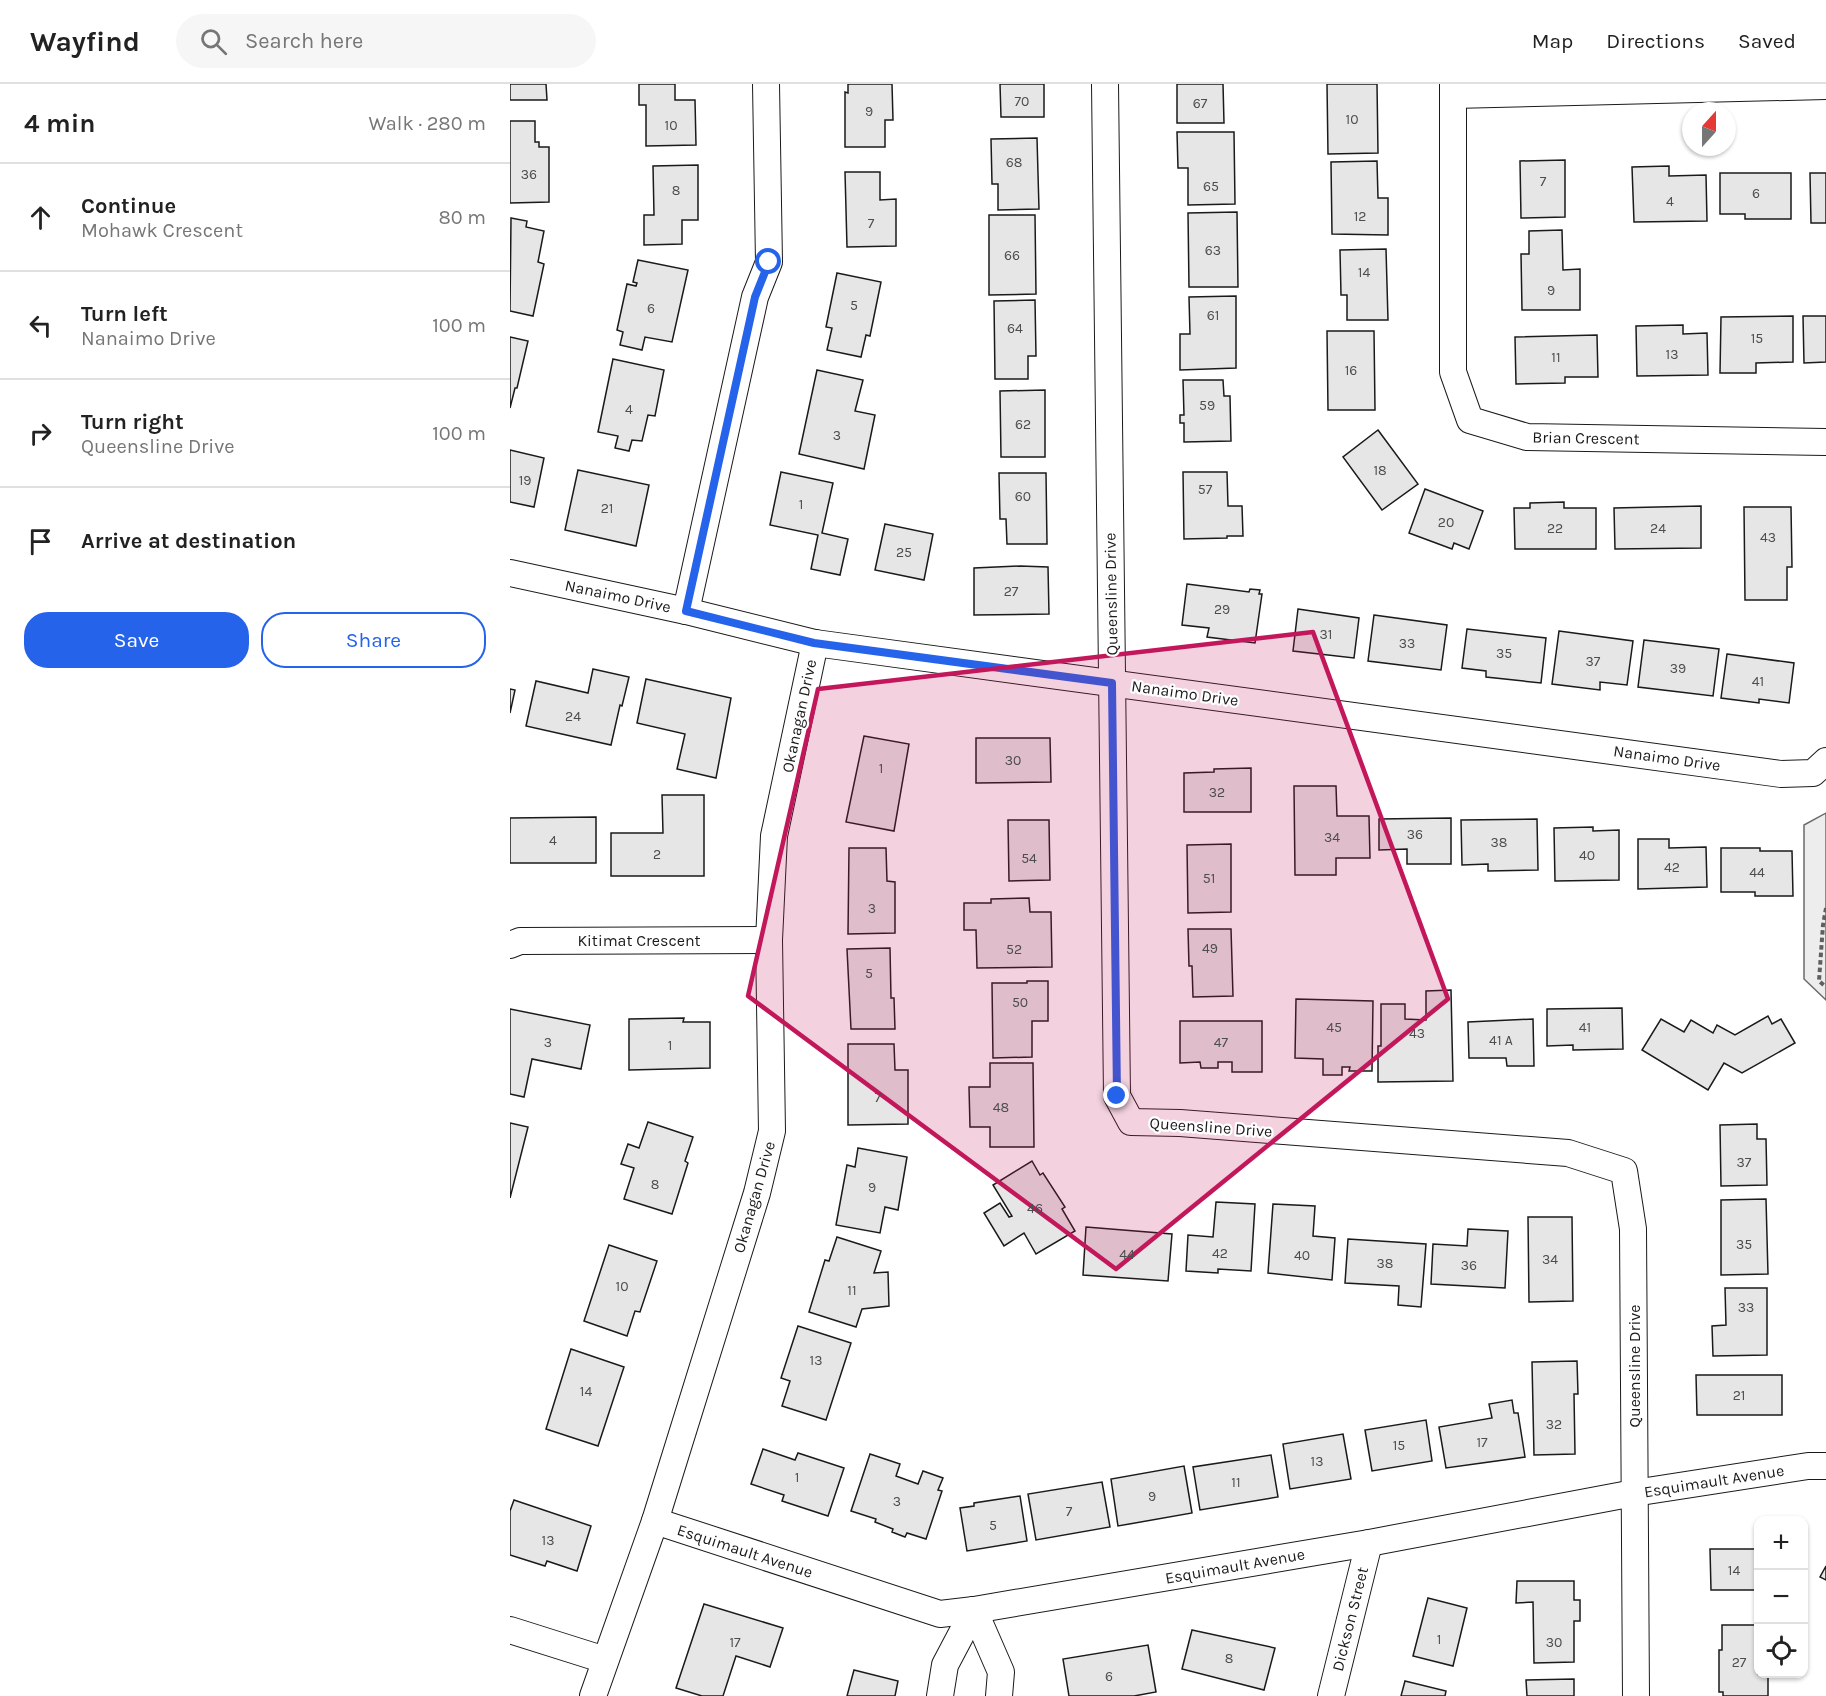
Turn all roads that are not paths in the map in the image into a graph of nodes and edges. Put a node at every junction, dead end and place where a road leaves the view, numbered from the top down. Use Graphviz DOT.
graph roads {
  1 [pos="766,84"];
  2 [pos="1105,84"];
  3 [pos="1826,86"];
  4 [pos="1453,89"];
  5 [pos="1826,442"];
  6 [pos="510,573"];
  7 [pos="686,611"];
  8 [pos="814,643"];
  9 [pos="1112,683"];
  10 [pos="1826,761"];
  11 [pos="770,940"];
  12 [pos="510,945"];
  13 [pos="1826,1466"];
  14 [pos="1634,1493"];
  15 [pos="655,1521"];
  16 [pos="1369,1543"];
  17 [pos="974,1610"];
  18 [pos="510,1630"];
  19 [pos="605,1660"];
  20 [pos="593,1696"];
  21 [pos="940,1696"];
  22 [pos="999,1696"];
  23 [pos="1331,1696"];
  24 [pos="1636,1696"];
  1 -- 7 [label="street"];
  2 -- 9 [label="street, Queensline Drive"];
  3 -- 4 [label="street"];
  4 -- 5 [label="street, Brian Crescent"];
  6 -- 7 [label="street, Nanaimo Drive"];
  7 -- 8 [label="street, Nanaimo Drive"];
  8 -- 9 [label="street, Nanaimo Drive"];
  8 -- 11 [label="street, Okanagan Drive"];
  9 -- 10 [label="street, Nanaimo Drive"];
  9 -- 14 [label="street, Queensline Drive"];
  11 -- 12 [label="street, Kitimat Crescent"];
  11 -- 15 [label="street, Okanagan Drive"];
  13 -- 14 [label="street, Esquimault Avenue"];
  14 -- 16 [label="street, Esquimault Avenue"];
  14 -- 24 [label="street, Queensline Drive"];
  15 -- 17 [label="street, Esquimault Avenue"];
  15 -- 19 [label="street, Okanagan Drive"];
  16 -- 17 [label="street, Esquimault Avenue"];
  16 -- 23 [label="street, Dickson Street"];
  17 -- 21 [label="street"];
  17 -- 22 [label="street"];
  18 -- 19 [label="street"];
  19 -- 20 [label="street, Okanagan Drive"];
}
